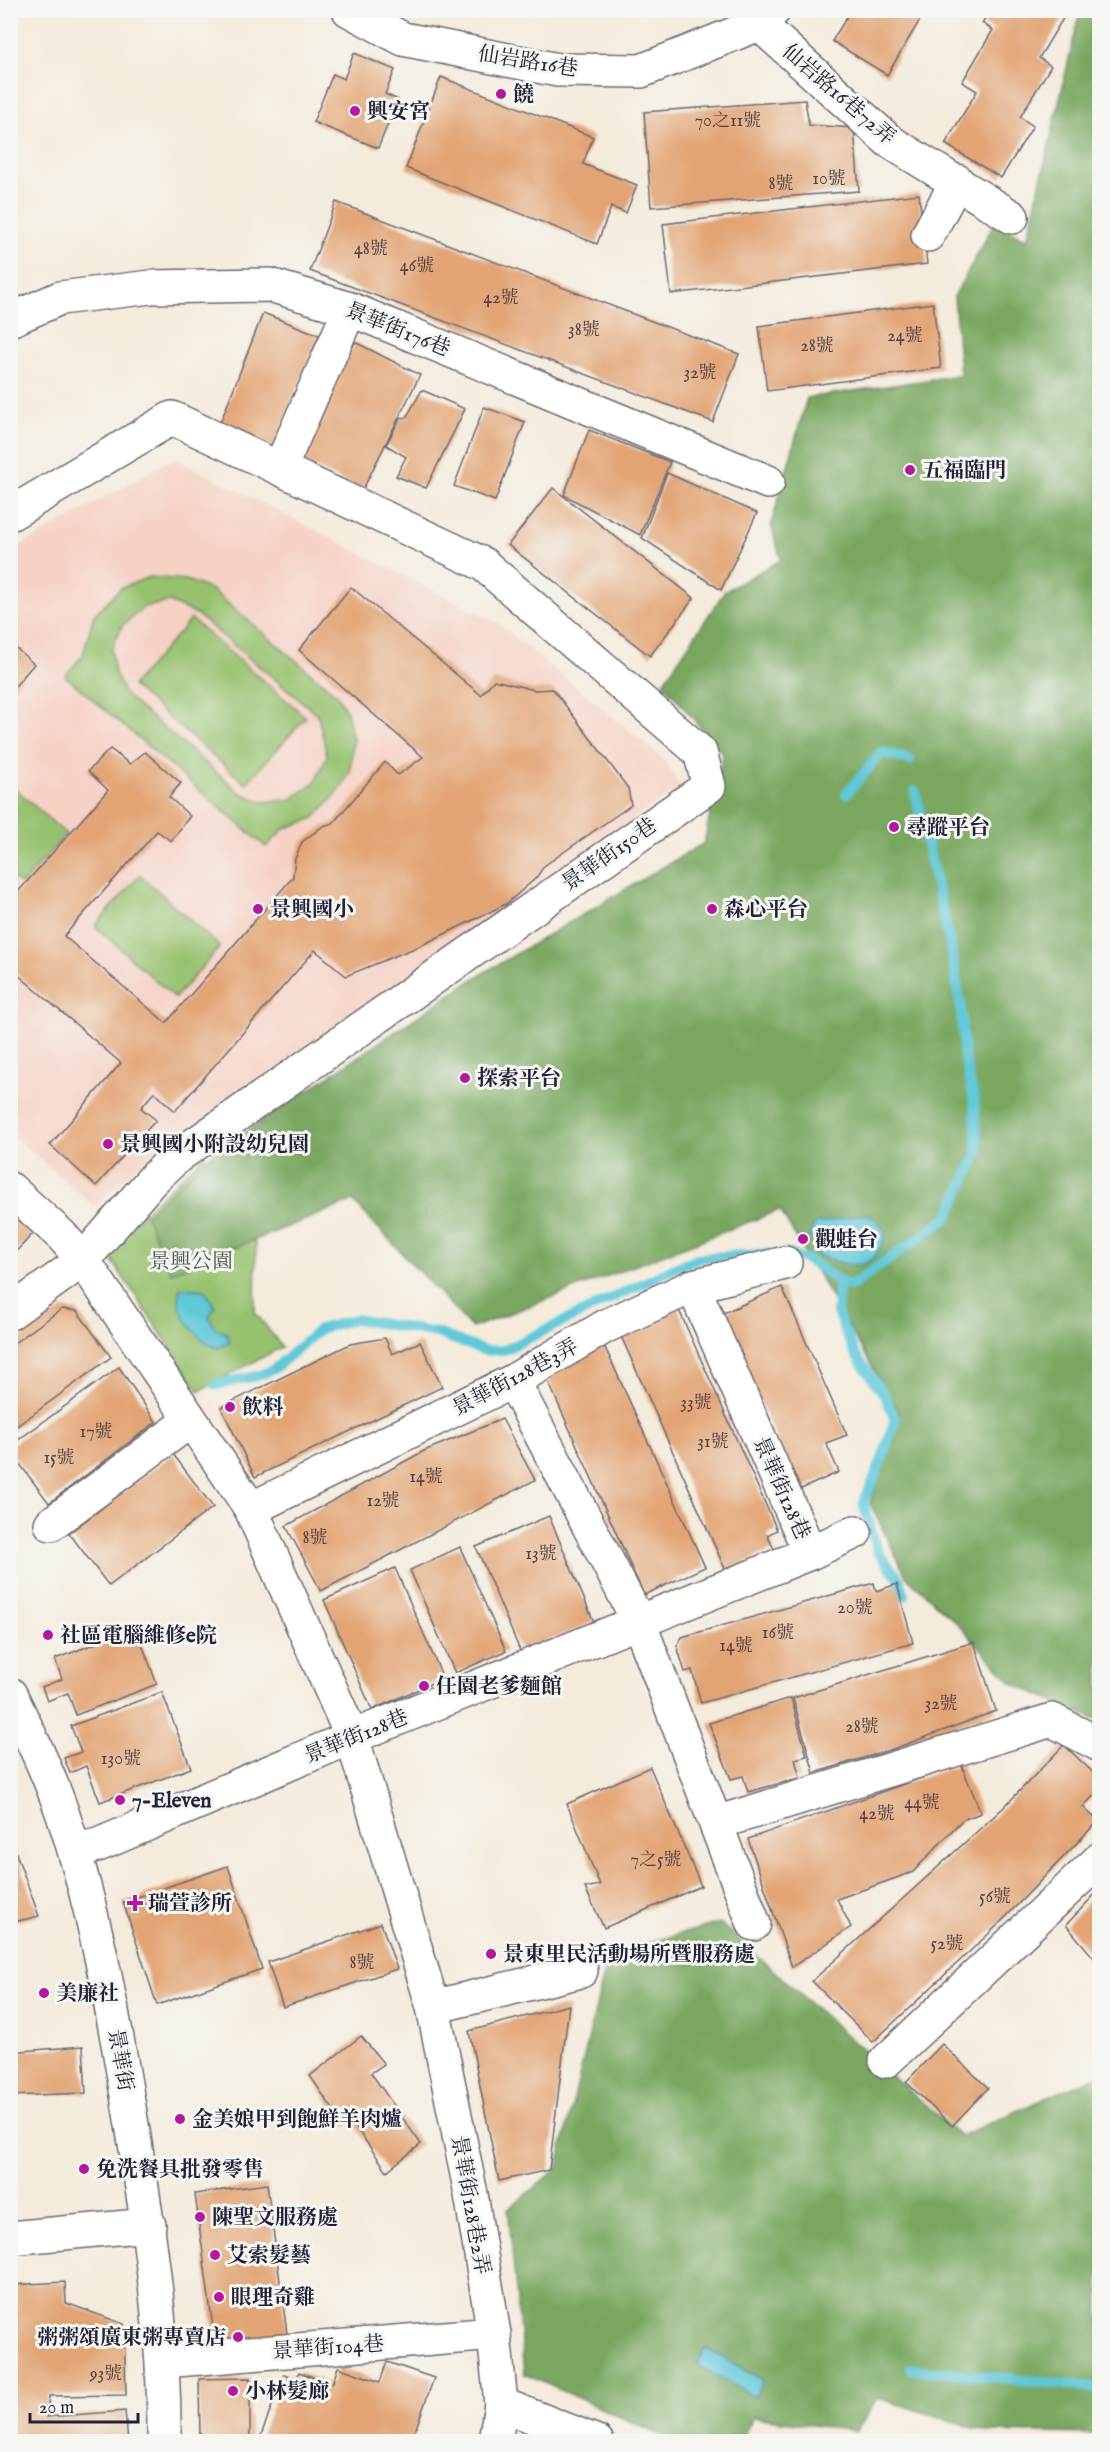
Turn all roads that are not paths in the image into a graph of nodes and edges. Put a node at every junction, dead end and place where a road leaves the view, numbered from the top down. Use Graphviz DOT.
graph roads {
  1 [pos="349,10"];
  2 [pos="767,17"];
  3 [pos="957,181"];
  4 [pos="1012,218"];
  5 [pos="928,235"];
  6 [pos="350,309"];
  7 [pos="10,320"];
  8 [pos="280,468"];
  9 [pos="768,482"];
  10 [pos="10,514"];
  11 [pos="10,1189"];
  12 [pos="83,1260"];
  13 [pos="785,1263"];
  14 [pos="693,1286"];
  15 [pos="10,1313"];
  16 [pos="513,1381"];
  17 [pos="190,1420"];
  18 [pos="251,1509"];
  19 [pos="51,1524"];
  20 [pos="855,1532"];
  21 [pos="810,1553"];
  22 [pos="639,1622"];
  23 [pos="11,1695"];
  24 [pos="352,1737"];
  25 [pos="1100,1745"];
  26 [pos="716,1823"];
  27 [pos="74,1850"];
  28 [pos="1100,1859"];
  29 [pos="754,1924"];
  30 [pos="581,1971"];
  31 [pos="433,2007"];
  32 [pos="886,2061"];
  33 [pos="149,2225"];
  34 [pos="10,2238"];
  35 [pos="494,2334"];
  36 [pos="163,2361"];
  37 [pos="501,2404"];
  38 [pos="164,2442"];
  39 [pos="495,2442"];
  40 [pos="597,2442"];
  1 -- 2 [label="street, 仙岩路16巷"];
  2 -- 3 [label="street, 仙岩路16巷72弄"];
  3 -- 4 [label="street, 仙岩路16巷72弄"];
  3 -- 5 [label="street"];
  6 -- 7 [label="street, 景華街176巷"];
  6 -- 8 [label="street"];
  6 -- 9 [label="street, 景華街176巷"];
  8 -- 10 [label="street"];
  8 -- 12 [label="street, 景華街150巷"];
  11 -- 12 [label="street"];
  12 -- 15 [label="street, 景華街150巷"];
  12 -- 17 [label="street"];
  13 -- 14 [label="street, 景華街128巷3弄"];
  14 -- 16 [label="street, 景華街128巷3弄"];
  14 -- 21 [label="street, 景華街128巷"];
  16 -- 18 [label="street, 景華街128巷3弄"];
  16 -- 22 [label="street"];
  17 -- 18 [label="street"];
  17 -- 19 [label="street"];
  18 -- 24 [label="street"];
  20 -- 21 [label="street"];
  21 -- 22 [label="street, 景華街128巷"];
  22 -- 24 [label="street, 景華街128巷"];
  22 -- 26 [label="street"];
  23 -- 27 [label="street, 景華街"];
  24 -- 27 [label="street, 景華街128巷"];
  24 -- 31 [label="street, 景華街128巷2弄"];
  25 -- 26 [label="street"];
  26 -- 29 [label="street"];
  27 -- 33 [label="street, 景華街"];
  28 -- 32 [label="street"];
  30 -- 31 [label="street"];
  31 -- 35 [label="street, 景華街128巷2弄"];
  33 -- 34 [label="street"];
  33 -- 36 [label="street, 景華街"];
  35 -- 36 [label="street, 景華街104巷"];
  35 -- 37 [label="street, 景華街128巷2弄"];
  36 -- 38 [label="street, 景華街"];
  37 -- 39 [label="street, 景華街128巷2弄"];
  37 -- 40 [label="street"];
}
